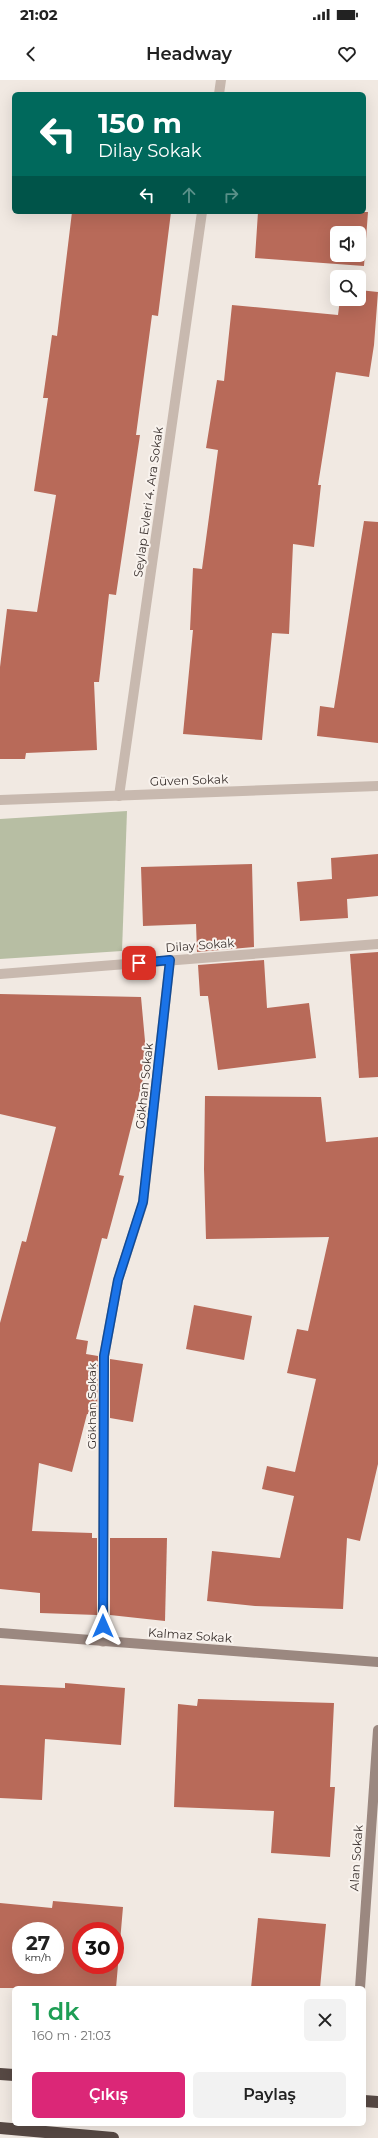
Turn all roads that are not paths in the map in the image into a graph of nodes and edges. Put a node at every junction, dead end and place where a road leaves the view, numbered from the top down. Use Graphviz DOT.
graph roads {
  1 [pos="221,80"];
  2 [pos="219,92"];
  3 [pos="202,214"];
  4 [pos="378,786"];
  5 [pos="119,796"];
  6 [pos="0,800"];
  7 [pos="378,944"];
  8 [pos="170,960"];
  9 [pos="0,974"];
  10 [pos="0,1634"];
  11 [pos="103,1642"];
  12 [pos="378,1662"];
  13 [pos="378,1730"];
  14 [pos="360,1986"];
  15 [pos="0,2074"];
  16 [pos="12,2075"];
  17 [pos="366,2101"];
  18 [pos="378,2102"];
  19 [pos="0,2128"];
  20 [pos="113,2138"];
  1 -- 2 [label="street"];
  3 -- 5 [label="street, Seylap Evleri 4. Ara Sokak"];
  4 -- 5 [label="street, Güven Sokak"];
  5 -- 6 [label="street, Güven Sokak"];
  7 -- 8 [label="street, Dilay Sokak"];
  8 -- 9 [label="street, Dilay Sokak"];
  8 -- 11 [label="street, Gökhan Sokak"];
  10 -- 11 [label="street, Kalmaz Sokak"];
  11 -- 12 [label="street, Kalmaz Sokak"];
  13 -- 14 [label="street, Alan Sokak"];
  15 -- 16 [label="highway"];
  17 -- 18 [label="highway"];
  19 -- 20 [label="highway"];
}
